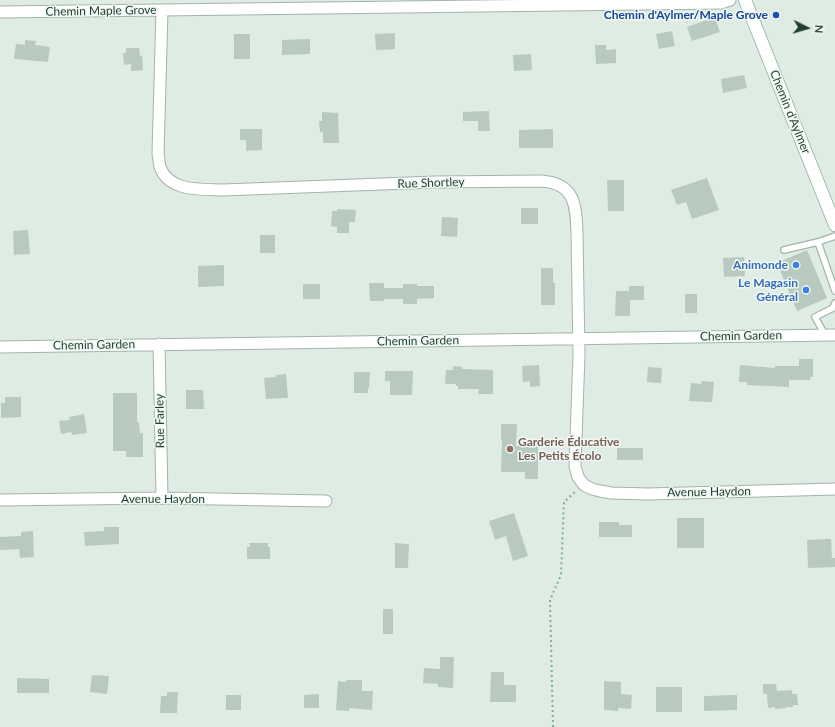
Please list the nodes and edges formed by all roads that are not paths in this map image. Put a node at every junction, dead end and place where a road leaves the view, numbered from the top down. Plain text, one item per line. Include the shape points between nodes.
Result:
1 (730, 0) edge
2 (745, 0) edge
3 (162, 10) junction
4 (0, 12) edge
5 (835, 225) edge
6 (835, 236) edge
7 (818, 242) junction
8 (784, 250) dead end
9 (835, 292) edge
10 (835, 303) edge
11 (830, 335) edge
12 (578, 339) junction
13 (160, 344) junction
14 (0, 347) edge
15 (584, 485) joint
16 (835, 489) edge
17 (162, 498) junction
18 (0, 500) edge
19 (326, 501) dead end

1 - 3 street, Chemin Maple Grove via 721,3
2 - 5 main road, Chemin d'Aylmer
3 - 4 street, Chemin Maple Grove
3 - 12 street, Rue Shortley via 158,154 160,166 171,182 192,189 223,190 435,182 541,181 558,184 570,194 576,216
6 - 7 lane
7 - 8 lane
7 - 9 lane
10 - 11 lane via 833,308 815,317
11 - 12 street, Chemin Garden
12 - 13 street, Chemin Garden
12 - 15 street, Rue Shortley via 575,466
13 - 14 street, Chemin Garden
13 - 17 street, Rue Farley
15 - 16 street, Avenue Haydon via 600,492 648,494
17 - 18 street, Avenue Haydon
17 - 19 street, Avenue Haydon

